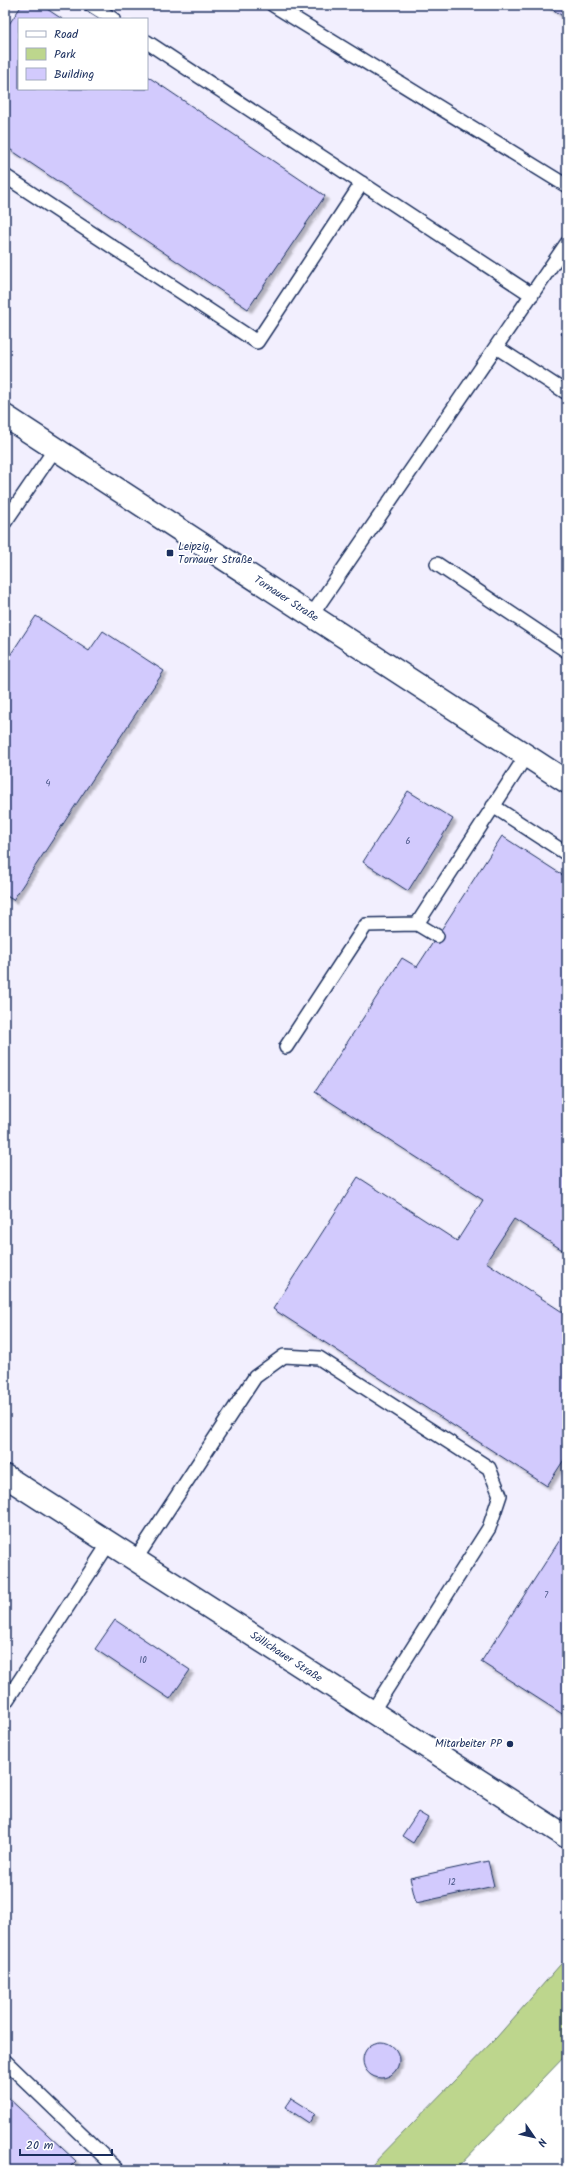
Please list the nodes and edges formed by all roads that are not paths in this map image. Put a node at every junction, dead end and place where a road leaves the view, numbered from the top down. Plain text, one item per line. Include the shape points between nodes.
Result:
1 (92, 5) edge
2 (273, 5) edge
3 (112, 18) edge
4 (148, 43) edge
5 (5, 176) edge
6 (362, 183) junction
7 (567, 186) edge
8 (567, 243) edge
9 (532, 295) junction
10 (496, 347) junction
11 (567, 393) edge
12 (5, 416) edge
13 (55, 448) junction
14 (5, 522) edge
15 (437, 564) dead end
16 (311, 616) junction
17 (567, 650) edge
18 (526, 756) junction
19 (567, 782) edge
20 (493, 806) junction
21 (567, 854) edge
22 (417, 924) junction
23 (437, 936) dead end
24 (286, 1047) dead end
25 (5, 1476) edge
26 (109, 1543) junction
27 (135, 1560) junction
28 (5, 1703) edge
29 (372, 1712) junction
30 (567, 1838) edge
31 (5, 2061) edge
32 (118, 2170) edge

1 - 3 lane
2 - 7 lane
4 - 6 lane
5 - 6 lane via 257,342
6 - 9 lane
8 - 9 lane
9 - 10 lane
10 - 11 lane
10 - 16 lane
12 - 13 street, Tornauer Straße
13 - 14 lane
13 - 16 street, Tornauer Straße
15 - 17 lane
16 - 18 street, Tornauer Straße
18 - 19 street, Tornauer Straße
18 - 20 lane
20 - 21 lane
20 - 22 lane
22 - 23 lane
22 - 24 lane via 366,925
25 - 26 street, Söllichauer Straße
26 - 27 street, Söllichauer Straße
26 - 28 lane
27 - 29 street, Söllichauer Straße
27 - 29 lane via 255,1377 284,1356 319,1358 489,1468 500,1496 490,1528
29 - 30 street, Söllichauer Straße
31 - 32 lane

